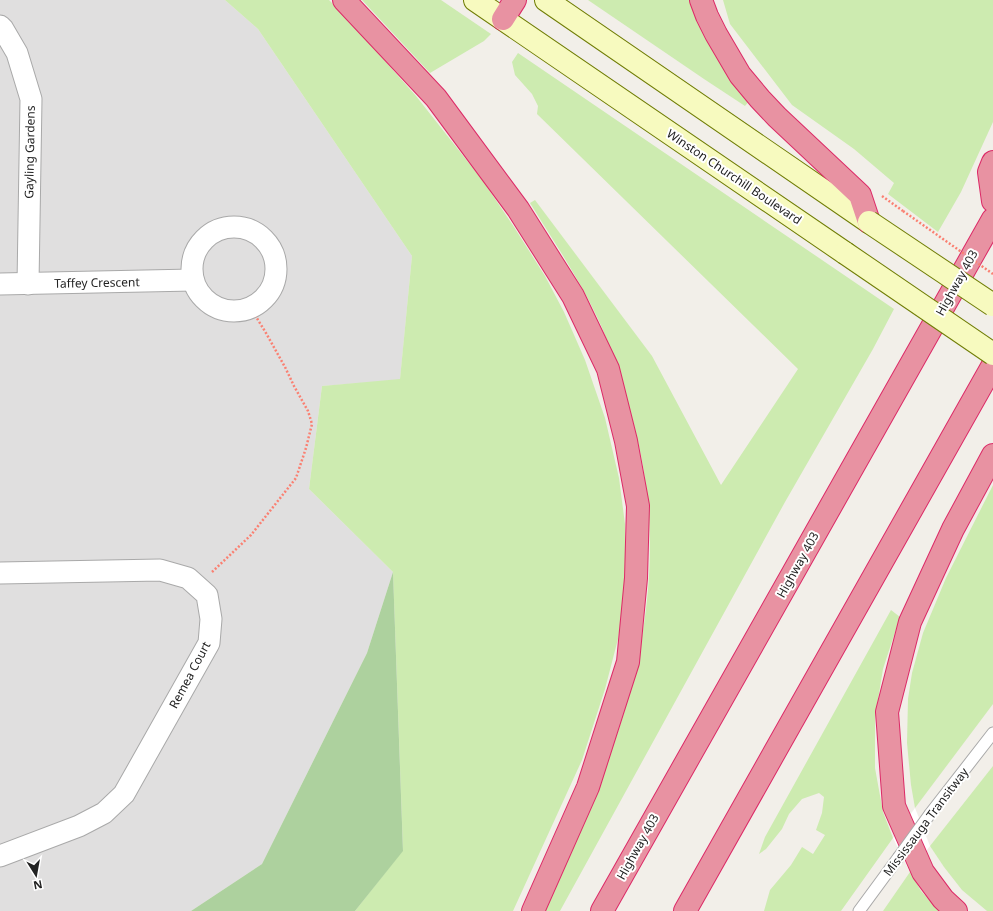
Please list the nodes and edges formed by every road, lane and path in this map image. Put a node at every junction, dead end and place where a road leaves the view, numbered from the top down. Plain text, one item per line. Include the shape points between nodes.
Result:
1 (344, 0) edge
2 (475, 0) edge
3 (515, 0) edge
4 (546, 0) edge
5 (701, 0) edge
6 (503, 19) junction
7 (0, 26) edge
8 (993, 162) edge
9 (993, 202) edge
10 (903, 211) dead end
11 (993, 219) edge
12 (869, 222) junction
13 (993, 274) edge
14 (193, 280) junction
15 (0, 284) edge
16 (28, 284) junction
17 (993, 305) edge
18 (250, 307) junction
19 (993, 354) edge
20 (993, 365) edge
21 (993, 455) edge
22 (0, 573) edge
23 (196, 585) junction
24 (993, 733) edge
25 (0, 856) edge
26 (533, 911) edge
27 (602, 911) edge
28 (685, 911) edge
29 (859, 911) edge
30 (956, 911) edge

1 - 26 highway via 436,98 518,209 573,296 586,322 608,370 626,441 638,506 636,578 628,662 588,787
2 - 6 main road, Winston Churchill Boulevard
3 - 6 highway
4 - 12 main road
5 - 12 highway via 716,34 740,75 777,117 860,195
6 - 19 main road, Winston Churchill Boulevard, bridge
7 - 16 street, Gayling Gardens via 17,53 31,99
8 - 9 highway via 989,172
10 - 13 path, bridge
11 - 27 highway, Highway 403
12 - 17 main road, bridge
14 - 16 street, Taffey Crescent
14 - 18 street via 199,293 209,303 222,309
14 - 18 street via 194,253 212,233 238,227 252,231 263,239 271,250 275,263 275,277 261,300
15 - 16 street, Taffey Crescent
18 - 23 path via 308,410 312,424 296,478 251,534
20 - 28 highway
21 - 30 highway via 953,529 910,622 887,712 894,806 923,872 943,899
22 - 23 street, Remea Court via 160,570 188,578
23 - 25 street, Remea Court via 207,595 211,619 209,643 124,794 104,813 79,826
24 - 29 lane, Mississauga Transitway, bridge

